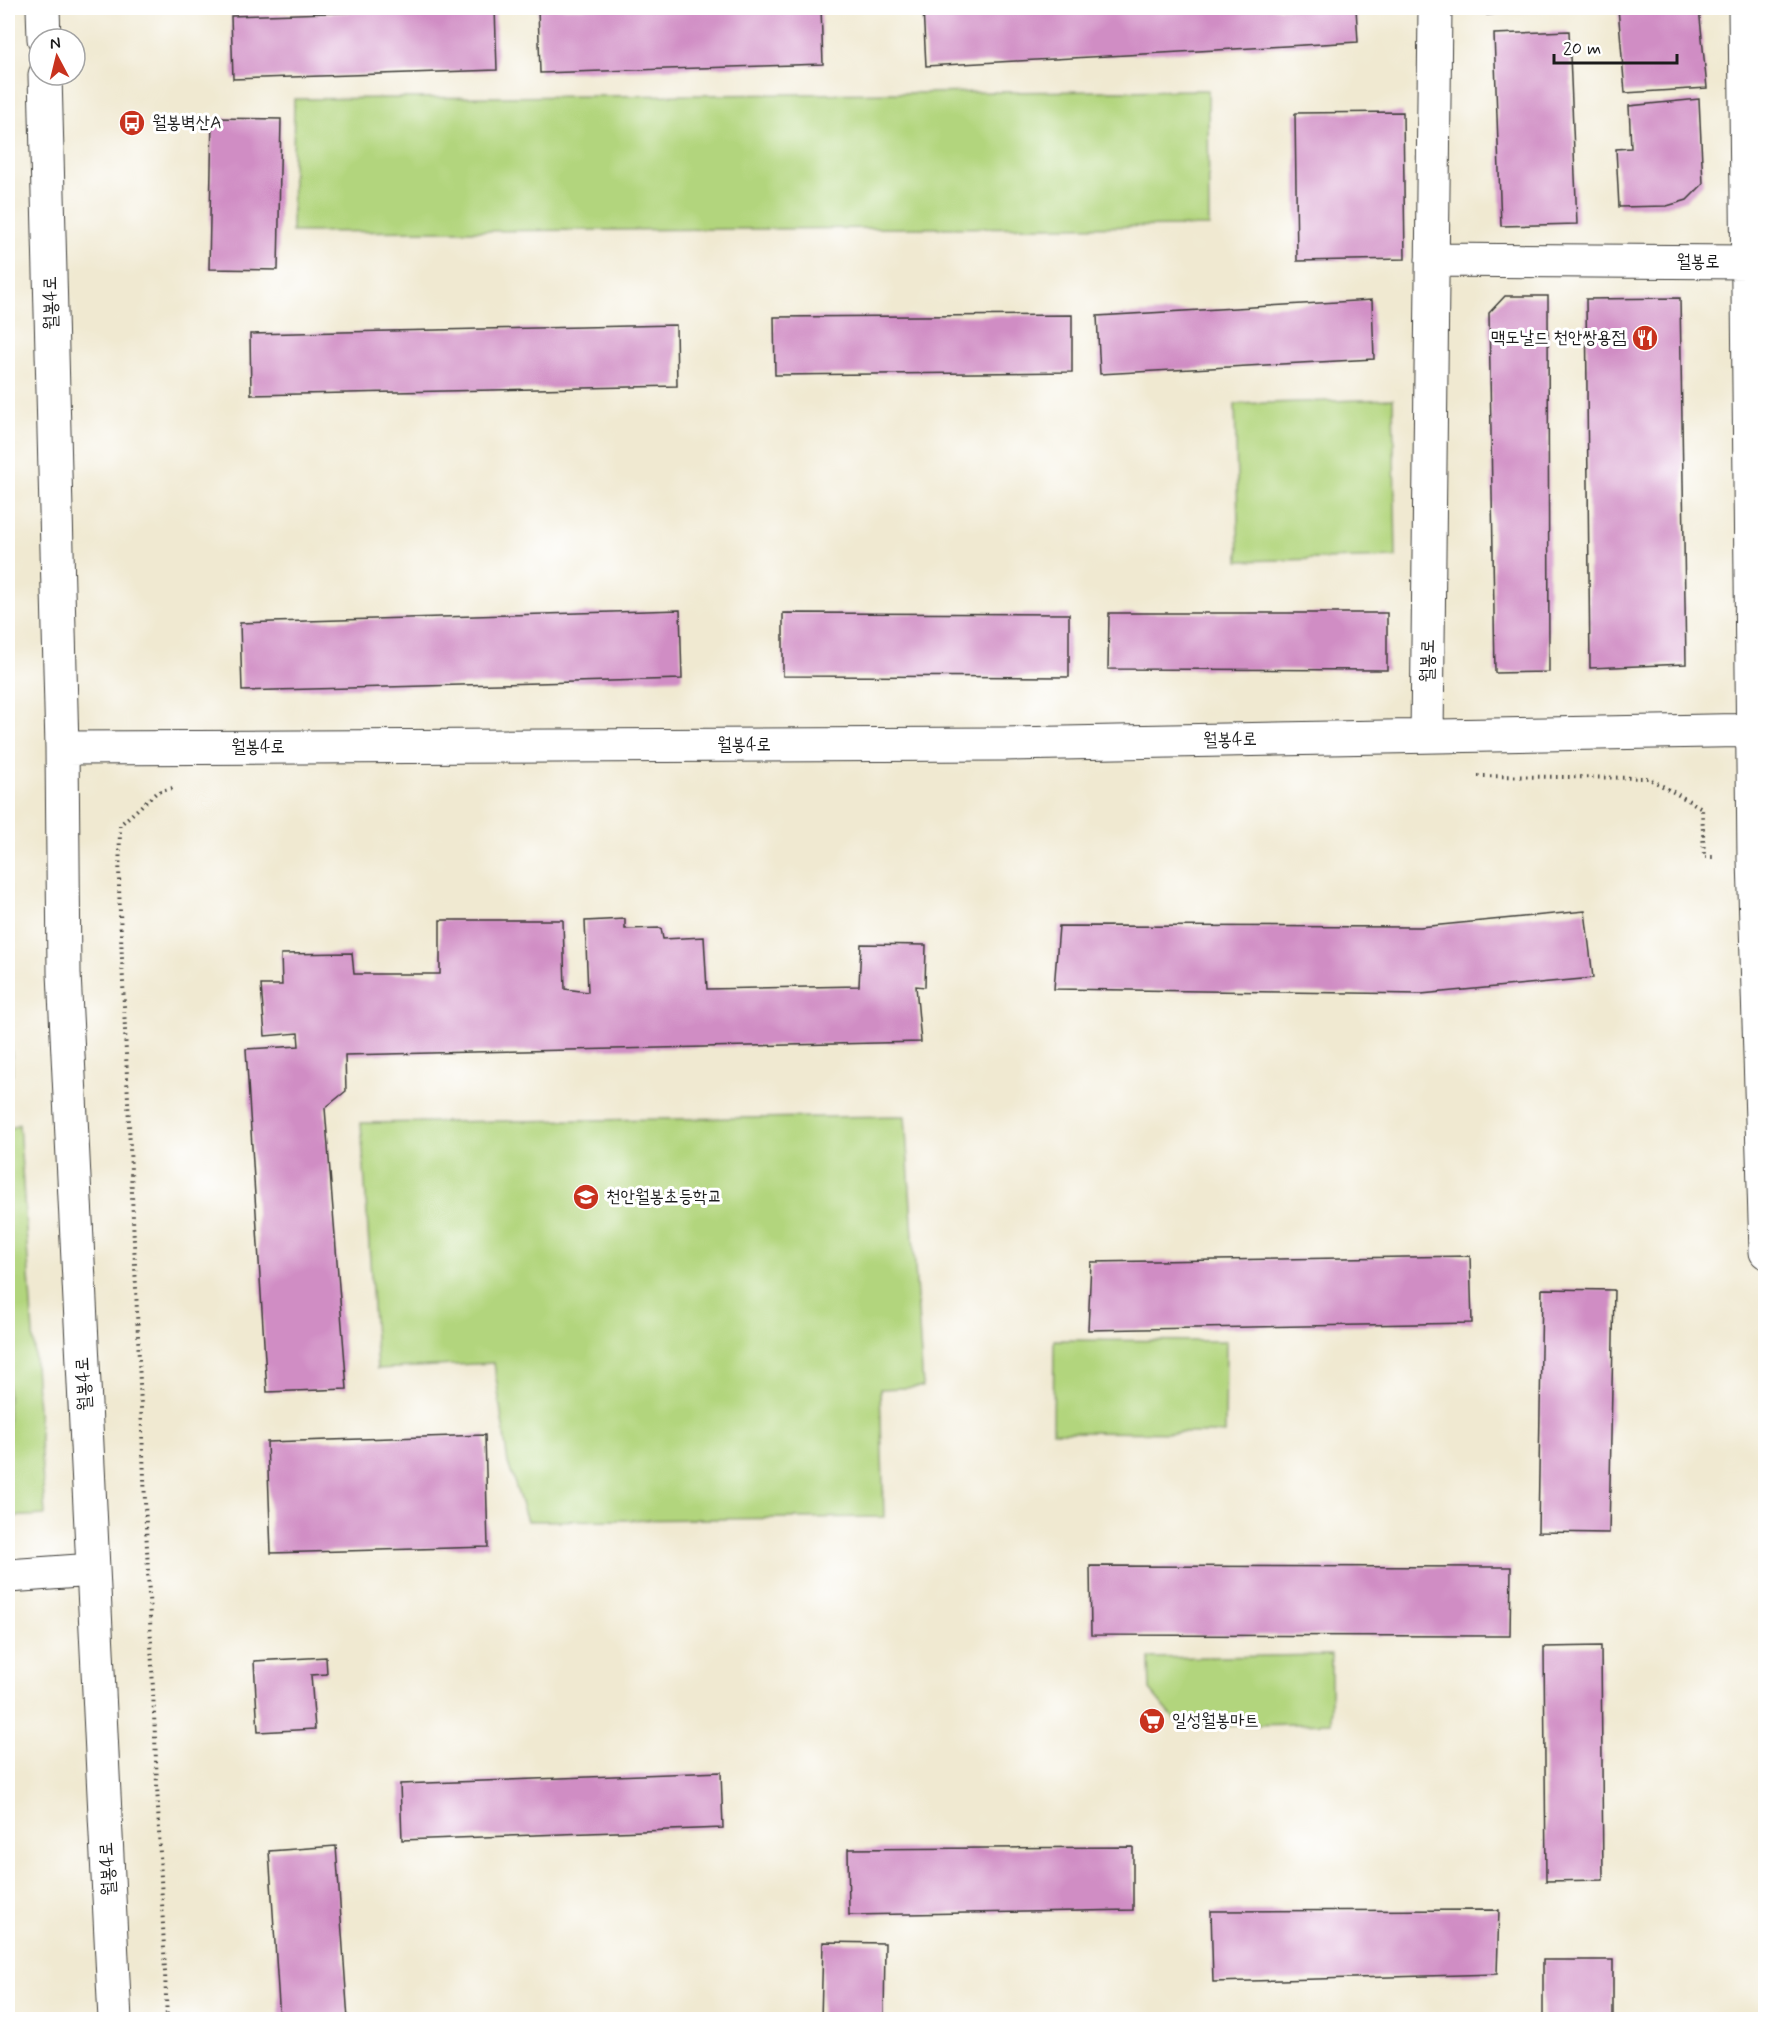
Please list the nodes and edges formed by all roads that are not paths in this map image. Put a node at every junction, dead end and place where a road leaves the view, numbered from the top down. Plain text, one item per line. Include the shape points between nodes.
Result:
1 (43, 8) edge
2 (1435, 8) edge
3 (1744, 8) edge
4 (44, 27) edge
5 (45, 87) edge
6 (1432, 260) junction
7 (1748, 262) junction
8 (1760, 730) edge
9 (1427, 736) junction
10 (62, 748) junction
11 (1766, 1252) edge
12 (93, 1570) junction
13 (8, 1576) edge
14 (115, 2019) edge

1 - 4 street
2 - 6 street, 월봉로
3 - 7 street
5 - 10 street, 월봉4로
6 - 7 street, 월봉로
6 - 9 street, 월봉로
7 - 8 street
8 - 9 street
8 - 11 street via 1754,859
9 - 10 street, 월봉4로 via 1003,744
10 - 12 street, 월봉4로 via 64,973
12 - 13 street
12 - 14 street, 월봉4로

